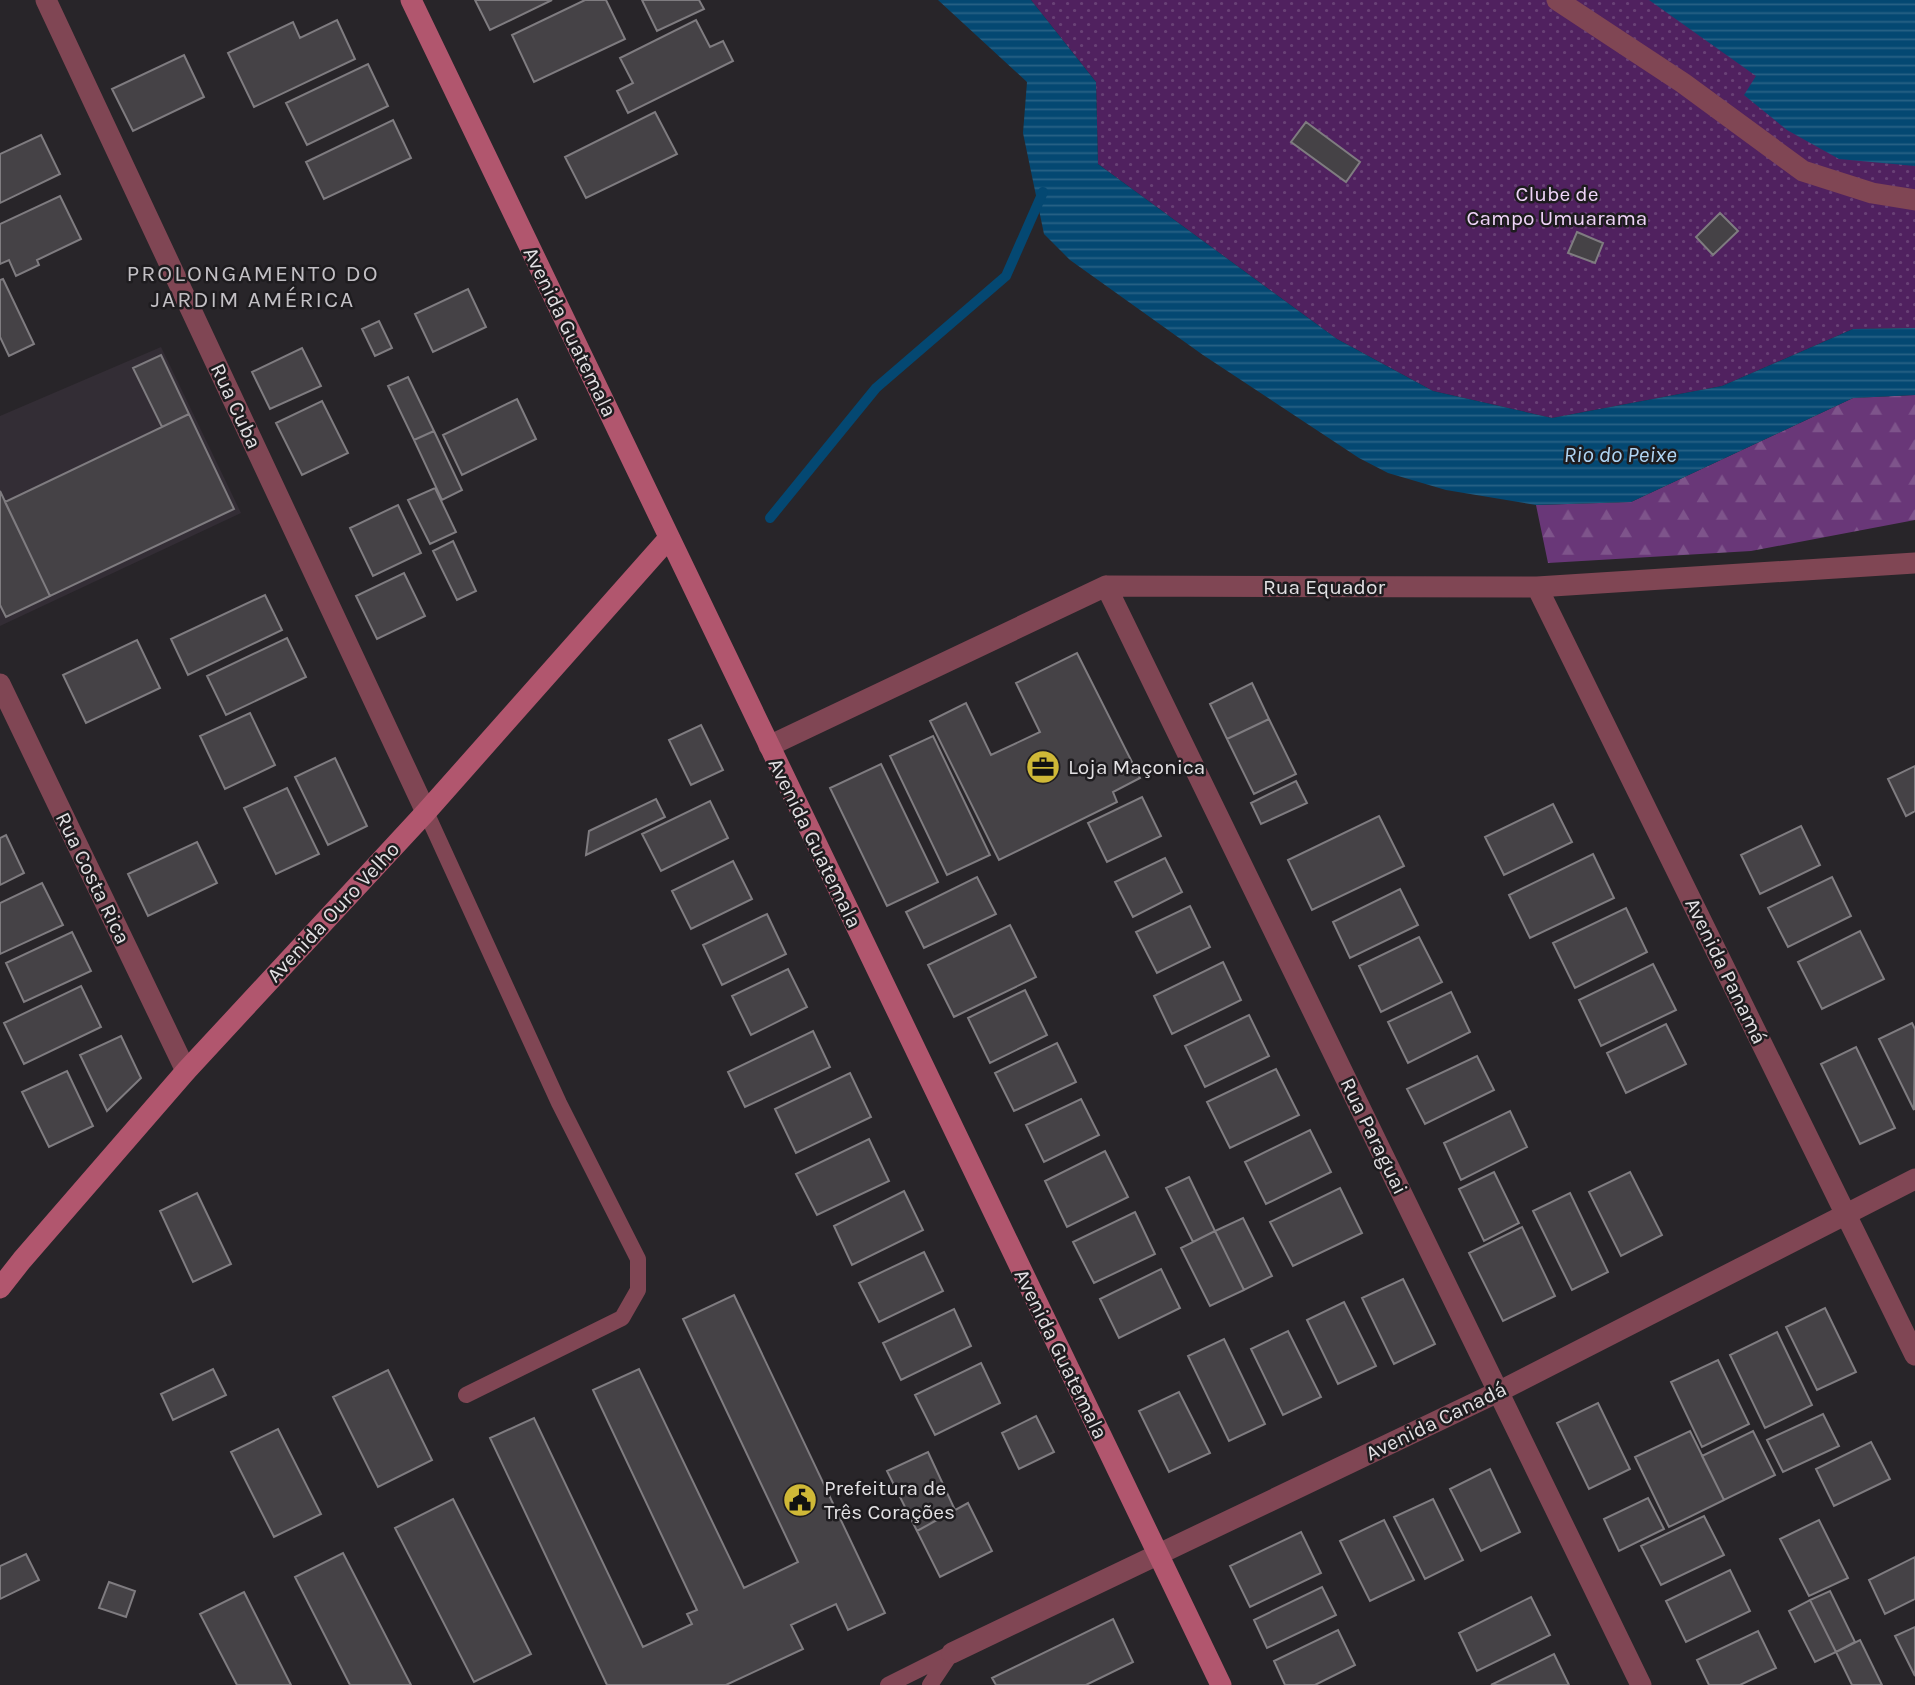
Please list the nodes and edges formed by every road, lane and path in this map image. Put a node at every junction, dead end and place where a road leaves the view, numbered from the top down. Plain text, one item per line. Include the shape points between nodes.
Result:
1 (46, 0) edge
2 (411, 0) edge
3 (1557, 0) edge
4 (1915, 200) edge
5 (669, 538) junction
6 (1914, 563) edge
7 (1106, 586) junction
8 (1537, 587) junction
9 (0, 684) edge
10 (769, 746) junction
11 (426, 812) junction
12 (186, 1071) junction
13 (1915, 1179) edge
14 (1846, 1213) junction
15 (0, 1288) edge
16 (1915, 1354) edge
17 (1498, 1392) junction
18 (466, 1395) dead end
19 (1158, 1554) junction
20 (951, 1653) junction
21 (888, 1685) edge
22 (930, 1685) edge
23 (1221, 1685) edge
24 (1641, 1685) edge

1 - 11 street, Rua Cuba
2 - 5 street, Avenida Guatemala
3 - 4 street via 1683,83 1803,171 1872,193
5 - 10 street, Avenida Guatemala
5 - 11 street, Avenida Ouro Velho
6 - 8 street, Rua Equador
7 - 8 street, Rua Equador
7 - 10 street, Rua Equador
7 - 17 street, Rua Paraguai
8 - 14 street, Avenida Panamá
9 - 12 street, Rua Costa Rica
10 - 19 street, Avenida Guatemala
11 - 12 street, Avenida Ouro Velho
11 - 18 lane via 559,1103 638,1259 638,1290 622,1318
12 - 15 street, Avenida Ouro Velho
13 - 14 street, Avenida Canadá
14 - 16 street, Avenida Panamá
14 - 17 street, Avenida Canadá
17 - 19 street, Avenida Canadá
17 - 24 street, Rua Paraguai
19 - 20 street, Avenida Canadá
19 - 23 street, Avenida Guatemala
20 - 21 lane
20 - 22 lane

